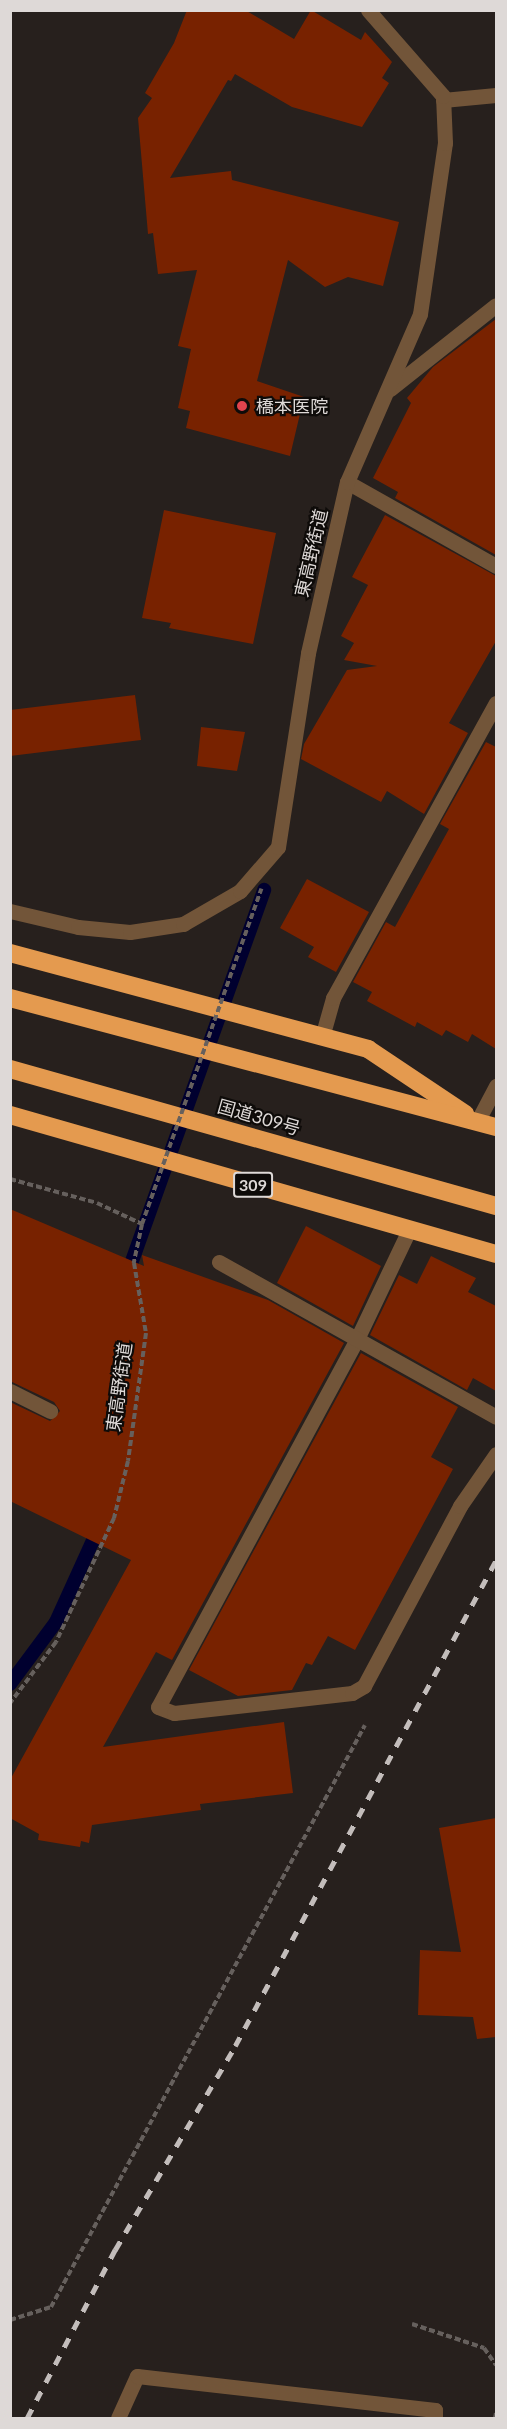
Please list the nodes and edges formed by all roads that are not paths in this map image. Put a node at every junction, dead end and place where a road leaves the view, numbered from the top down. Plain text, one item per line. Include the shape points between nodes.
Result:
1 (368, 10) edge
2 (496, 95) edge
3 (443, 100) junction
4 (496, 305) edge
5 (388, 391) junction
6 (347, 482) junction
7 (496, 566) edge
8 (496, 703) edge
9 (10, 911) edge
10 (10, 953) edge
11 (10, 998) edge
12 (322, 1037) junction
13 (10, 1069) edge
14 (496, 1086) edge
15 (10, 1115) edge
16 (477, 1122) junction
17 (496, 1127) edge
18 (496, 1206) edge
19 (409, 1230) junction
20 (496, 1254) edge
21 (219, 1262) dead end
22 (357, 1339) junction
23 (10, 1391) edge
24 (50, 1411) dead end
25 (496, 1417) edge
26 (496, 1454) edge
27 (117, 2418) edge
28 (435, 2418) edge

1 - 3 street
2 - 3 street
3 - 5 street via 445,144 420,314
4 - 5 street, 東高野街道
5 - 6 street, 東高野街道
6 - 7 street
6 - 9 street, 東高野街道 via 308,653 278,847 240,891 183,924 130,932 78,927
8 - 12 street via 333,998
10 - 12 highway
11 - 16 highway
12 - 16 highway via 368,1049
13 - 18 highway, 国道309号
14 - 16 street
15 - 19 highway, 309
16 - 17 highway
19 - 20 highway, 309
19 - 22 street
21 - 22 street
22 - 25 street
22 - 26 street via 158,1707 174,1713 352,1693 364,1686 460,1506
23 - 24 street
27 - 28 street via 138,2376 435,2410

